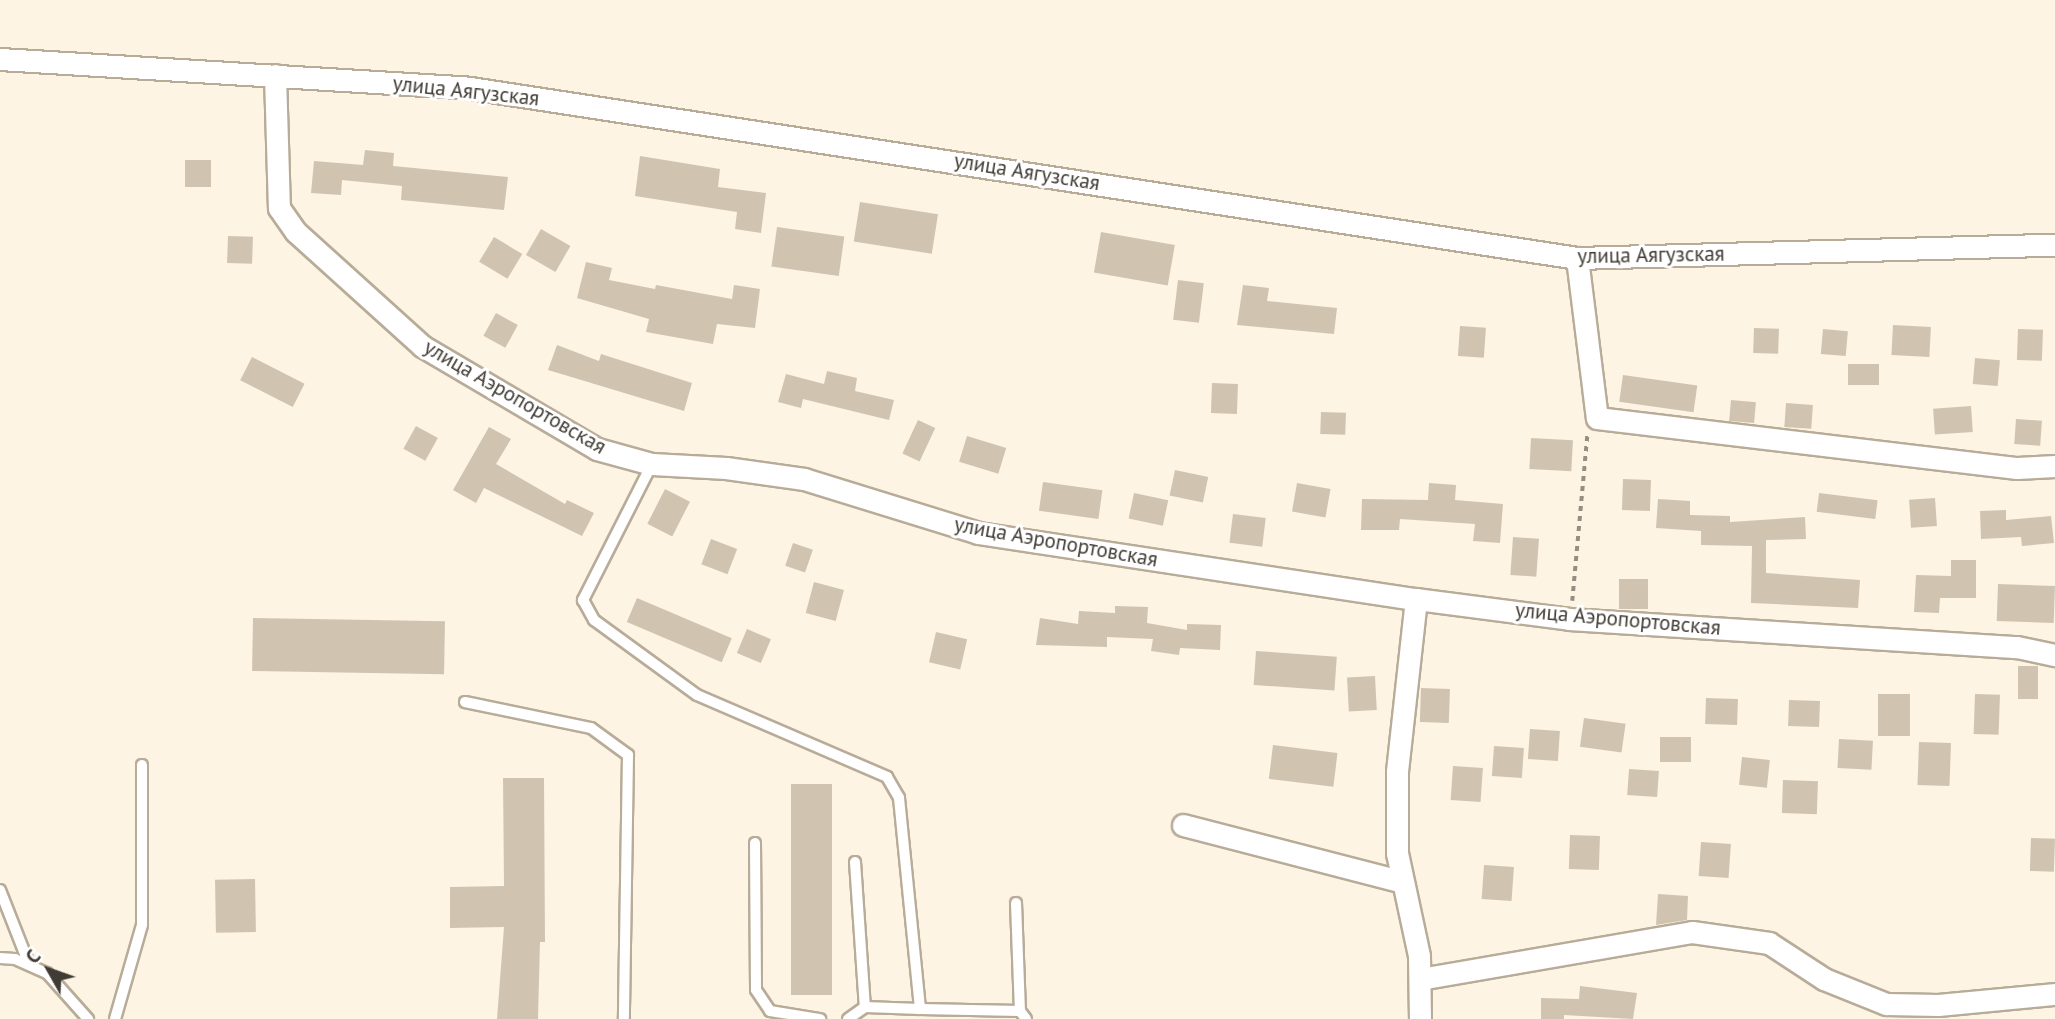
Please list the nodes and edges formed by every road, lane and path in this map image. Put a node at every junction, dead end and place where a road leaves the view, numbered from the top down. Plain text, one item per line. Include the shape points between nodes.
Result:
1 (0, 59) edge
2 (275, 75) junction
3 (2055, 245) edge
4 (1577, 258) junction
5 (1597, 418) junction
6 (652, 464) junction
7 (2055, 466) edge
8 (1416, 599) junction
9 (1569, 619) junction
10 (2055, 655) edge
11 (466, 702) dead end
12 (142, 765) dead end
13 (1183, 825) dead end
14 (755, 843) dead end
15 (855, 862) dead end
16 (1400, 881) junction
17 (0, 890) edge
18 (1016, 903) dead end
19 (0, 958) edge
20 (29, 964) junction
21 (1420, 979) junction
22 (2055, 994) edge
23 (865, 1007) junction
24 (920, 1009) junction
25 (1938, 1012) edge
26 (1023, 1015) edge
27 (88, 1019) edge
28 (115, 1019) edge
29 (624, 1019) edge
30 (820, 1019) edge
31 (848, 1019) edge
32 (1420, 1019) edge

1 - 2 street, улица Аягузская
2 - 4 street, улица Аягузская via 470,88
2 - 6 street, улица Аэропортовская via 279,208 296,232 422,346 597,449
3 - 4 street, улица Аягузская
4 - 5 street
5 - 7 street via 2017,468
5 - 9 path via 1583,442
6 - 8 street, улица Аэропортовская via 804,479 978,533
6 - 24 lane via 583,600 594,621 697,695 887,776 899,798
8 - 9 street, улица Аэропортовская
8 - 16 street via 1397,772
9 - 10 street, улица Аэропортовская via 2017,647
11 - 29 lane via 591,728 628,755
12 - 28 lane via 142,925
13 - 16 street
14 - 30 lane via 756,990 769,1011
15 - 23 lane
16 - 21 street
17 - 20 lane
18 - 26 lane
19 - 20 lane
20 - 27 lane via 47,973
21 - 25 street via 1692,932 1769,943 1824,979 1886,1003
21 - 32 street
22 - 25 street
23 - 24 lane
23 - 31 lane
24 - 26 lane

